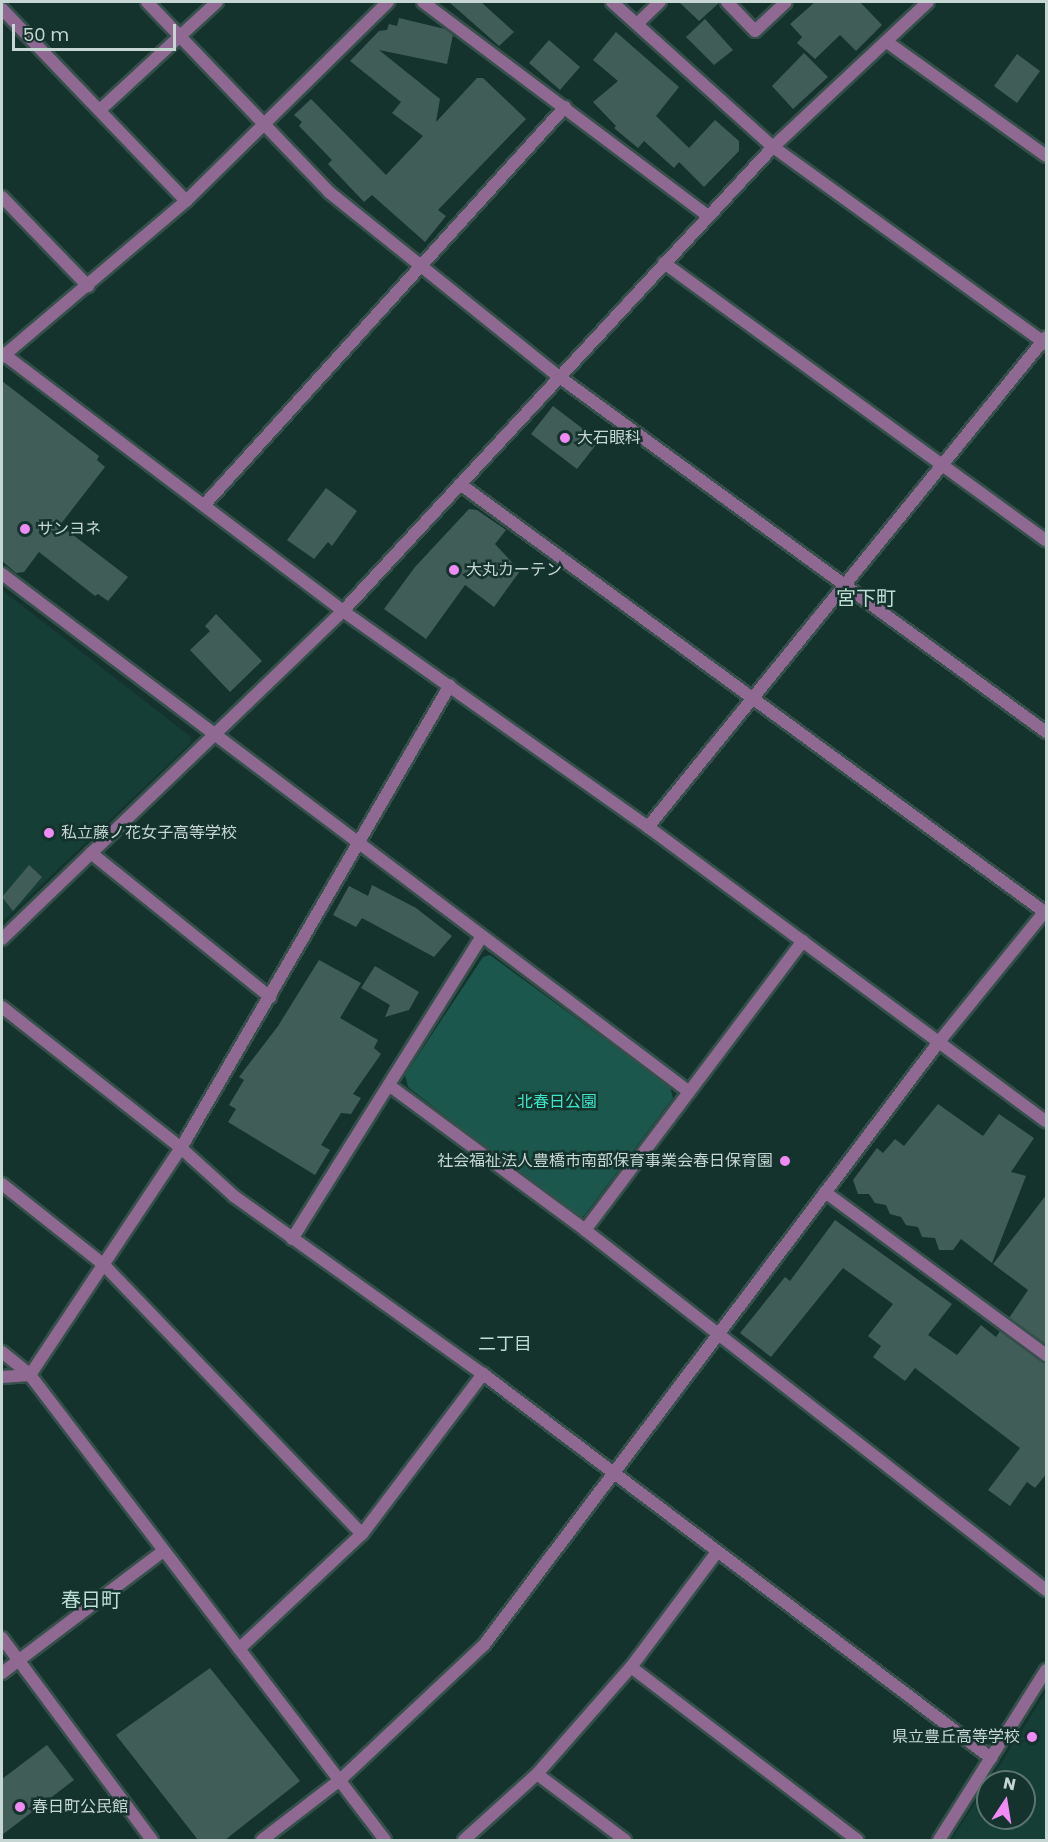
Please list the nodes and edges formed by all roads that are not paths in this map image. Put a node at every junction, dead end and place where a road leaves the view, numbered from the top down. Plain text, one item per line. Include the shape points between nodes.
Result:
1 (147, 2) edge
2 (217, 2) edge
3 (388, 2) edge
4 (423, 2) edge
5 (612, 2) edge
6 (660, 2) edge
7 (727, 2) edge
8 (786, 2) edge
9 (928, 2) edge
10 (2, 9) edge
11 (637, 24) junction
12 (180, 35) junction
13 (887, 42) junction
14 (565, 106) junction
15 (101, 110) junction
16 (264, 125) junction
17 (773, 147) junction
18 (1047, 156) edge
19 (2, 197) edge
20 (186, 201) junction
21 (708, 216) junction
22 (664, 263) junction
23 (420, 268) junction
24 (88, 286) junction
25 (1045, 341) edge
26 (2, 355) edge
27 (558, 376) junction
28 (944, 464) junction
29 (460, 484) junction
30 (205, 504) junction
31 (1047, 541) edge
32 (2, 574) edge
33 (845, 585) junction
34 (343, 611) junction
35 (450, 685) junction
36 (753, 698) junction
37 (1047, 732) edge
38 (212, 735) junction
39 (648, 827) junction
40 (358, 845) junction
41 (91, 853) junction
42 (1046, 912) edge
43 (481, 938) junction
44 (2, 939) edge
45 (803, 941) junction
46 (270, 997) junction
47 (2, 1007) edge
48 (938, 1043) junction
49 (390, 1086) junction
50 (688, 1091) junction
51 (1047, 1121) edge
52 (181, 1148) junction
53 (2, 1184) edge
54 (825, 1192) junction
55 (585, 1230) junction
56 (292, 1239) junction
57 (103, 1264) junction
58 (717, 1334) junction
59 (2, 1352) edge
60 (1047, 1355) edge
61 (483, 1374) junction
62 (30, 1375) junction
63 (2, 1377) edge
64 (613, 1474) junction
65 (362, 1534) junction
66 (162, 1552) junction
67 (717, 1552) junction
68 (1047, 1590) edge
69 (2, 1638) edge
70 (239, 1649) junction
71 (19, 1660) junction
72 (631, 1667) junction
73 (1047, 1670) edge
74 (2, 1673) edge
75 (991, 1758) junction
76 (537, 1774) junction
77 (340, 1780) junction
78 (152, 1840) edge
79 (262, 1840) edge
80 (385, 1840) edge
81 (464, 1840) edge
82 (625, 1840) edge
83 (857, 1840) edge
84 (939, 1840) edge

1 - 12 street
2 - 12 street
3 - 16 street
4 - 14 street
5 - 11 street
6 - 11 street
7 - 8 street via 755,31
9 - 13 street
10 - 15 street
11 - 17 street
12 - 15 street
12 - 16 street
13 - 17 street
13 - 18 street
14 - 21 street
14 - 23 street
15 - 20 street
16 - 20 street
16 - 23 street via 329,192
17 - 21 street
17 - 25 street
19 - 24 street
20 - 24 street
21 - 22 street
22 - 27 street
22 - 28 street
23 - 27 street
23 - 30 street
24 - 26 street
25 - 28 street
26 - 30 street
27 - 29 street
27 - 33 street
28 - 31 street
28 - 33 street
29 - 34 street
29 - 36 street
30 - 34 street
32 - 38 street
33 - 36 street
33 - 37 street
34 - 35 street
34 - 38 street
35 - 39 street
35 - 40 street
36 - 39 street
36 - 42 street
38 - 40 street
38 - 41 street
39 - 45 street
40 - 43 street
40 - 46 street
41 - 44 street
41 - 46 street
42 - 48 street
43 - 49 street
43 - 50 street
45 - 48 street
45 - 50 street
46 - 52 street
47 - 52 street
48 - 51 street
48 - 54 street
49 - 55 street
49 - 56 street
50 - 55 street
52 - 56 street via 234,1196
52 - 57 street
53 - 57 street
54 - 58 street
54 - 60 street
55 - 58 street
56 - 61 street
57 - 62 street
57 - 65 street
58 - 64 street
58 - 68 street
59 - 62 street
61 - 64 street
61 - 65 street
62 - 63 street
62 - 66 street
64 - 67 street
64 - 77 street via 484,1645
65 - 70 street
66 - 70 street
66 - 71 street
67 - 72 street
67 - 75 street
69 - 71 street
70 - 77 street
71 - 74 street
71 - 78 street
72 - 76 street
72 - 83 street
73 - 75 street
75 - 84 street
76 - 81 street
76 - 82 street
77 - 79 street
77 - 80 street

